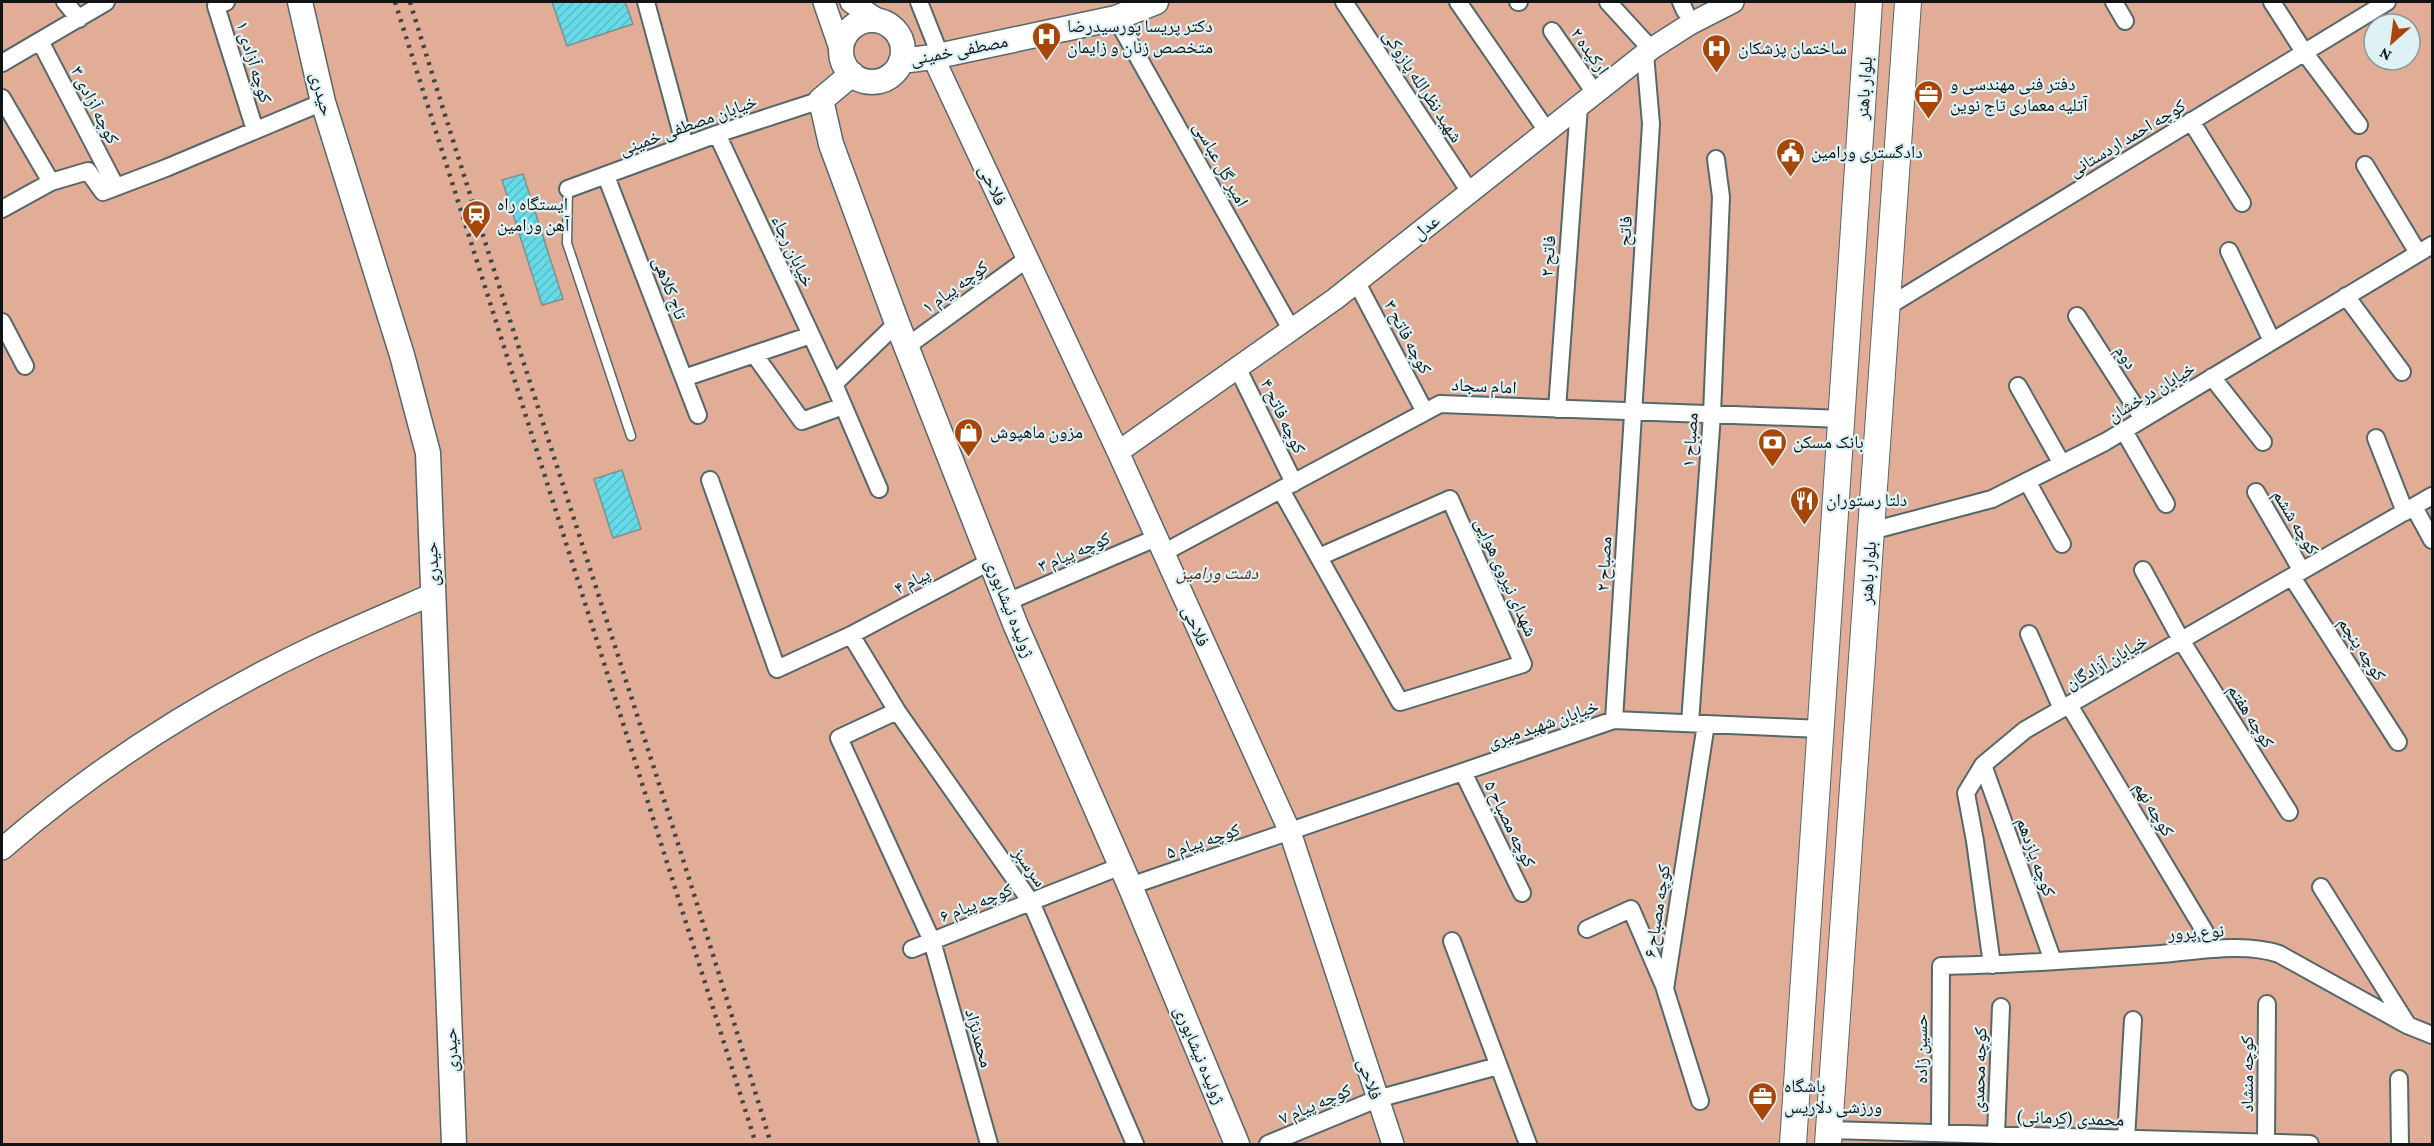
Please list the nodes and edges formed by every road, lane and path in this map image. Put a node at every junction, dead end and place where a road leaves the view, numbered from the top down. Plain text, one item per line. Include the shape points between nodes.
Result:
1 (65, 2) edge
2 (106, 2) edge
3 (300, 2) edge
4 (646, 2) edge
5 (824, 2) edge
6 (851, 2) edge
7 (919, 2) edge
8 (1156, 2) edge
9 (1344, 2) edge
10 (1458, 2) edge
11 (1608, 2) edge
12 (1733, 2) edge
13 (1869, 2) edge
14 (1908, 2) edge
15 (2114, 2) edge
16 (2272, 2) edge
17 (2386, 2) edge
18 (221, 4) edge
19 (1116, 18) junction
20 (79, 19) junction
21 (878, 20) junction
22 (2125, 21) dead end
23 (1552, 31) dead end
24 (40, 41) junction
25 (1648, 52) junction
26 (2304, 52) junction
27 (937, 56) junction
28 (902, 62) junction
29 (2, 63) edge
30 (847, 64) junction
31 (1595, 93) junction
32 (2, 98) edge
33 (821, 100) junction
34 (323, 102) junction
35 (1579, 106) junction
36 (2192, 121) junction
37 (2360, 124) dead end
38 (255, 130) junction
39 (1547, 131) junction
40 (717, 134) junction
41 (685, 146) junction
42 (1716, 159) dead end
43 (2365, 165) dead end
44 (606, 176) junction
45 (51, 182) junction
46 (116, 187) junction
47 (568, 189) joint
48 (1470, 192) junction
49 (2242, 203) dead end
50 (2, 209) edge
51 (2425, 249) edge
52 (2229, 251) dead end
53 (1027, 259) junction
54 (1356, 282) junction
55 (2346, 296) junction
56 (1887, 308) junction
57 (2077, 316) dead end
58 (2, 322) edge
59 (897, 323) junction
60 (1291, 329) junction
61 (811, 335) junction
62 (2272, 341) junction
63 (906, 347) junction
64 (754, 354) junction
65 (25, 366) dead end
66 (1237, 367) junction
67 (2402, 372) dead end
68 (2212, 377) junction
69 (684, 378) junction
70 (834, 384) junction
71 (2018, 386) dead end
72 (843, 406) junction
73 (1557, 409) junction
74 (1632, 411) junction
75 (1425, 412) junction
76 (1712, 414) junction
77 (698, 415) dead end
78 (1842, 419) junction
79 (2143, 419) junction
80 (2124, 430) junction
81 (631, 436) dead end
82 (2376, 438) dead end
83 (2263, 442) dead end
84 (1118, 452) junction
85 (2062, 464) junction
86 (710, 480) dead end
87 (2027, 481) junction
88 (1288, 486) junction
89 (879, 489) dead end
90 (2256, 492) dead end
91 (2433, 496) edge
92 (2166, 504) dead end
93 (2409, 510) junction
94 (1871, 531) junction
95 (2433, 540) edge
96 (2062, 544) dead end
97 (1160, 545) junction
98 (1319, 557) junction
99 (991, 561) junction
100 (2143, 570) dead end
101 (2297, 574) junction
102 (433, 594) junction
103 (1007, 602) junction
104 (2029, 634) dead end
105 (851, 635) junction
106 (2181, 640) junction
107 (2066, 707) junction
108 (897, 711) junction
109 (1614, 720) junction
110 (1698, 723) junction
111 (1821, 729) junction
112 (2398, 742) dead end
113 (1983, 765) junction
114 (1463, 772) junction
115 (2289, 812) dead end
116 (1290, 832) junction
117 (2, 849) edge
118 (1125, 876) junction
119 (2321, 888) dead end
120 (1522, 893) dead end
121 (1030, 902) junction
122 (1587, 929) dead end
123 (2205, 932) dead end
124 (1452, 941) dead end
125 (932, 942) junction
126 (912, 949) dead end
127 (2053, 961) junction
128 (1992, 965) junction
129 (1941, 966) joint
130 (1665, 989) junction
131 (2267, 1004) dead end
132 (2001, 1007) dead end
133 (2133, 1020) dead end
134 (2407, 1025) junction
135 (2433, 1035) edge
136 (1498, 1066) junction
137 (2399, 1079) dead end
138 (1377, 1100) junction
139 (1700, 1101) dead end
140 (1941, 1133) junction
141 (1996, 1135) junction
142 (1829, 1137) edge
143 (2126, 1139) junction
144 (1233, 1143) edge
145 (2266, 1143) edge
146 (454, 1144) edge
147 (989, 1144) edge
148 (1135, 1144) edge
149 (1268, 1144) edge
150 (1393, 1144) edge
151 (1528, 1144) edge
152 (1793, 1144) edge
153 (2310, 1144) edge
154 (2400, 1144) edge

1 - 20 street
2 - 20 street
3 - 34 main road, حیدری
4 - 41 street
5 - 30 street
6 - 21 street
7 - 27 street
8 - 19 main road, مصطفی خمینی
9 - 48 street, شهید نظرالله پازوکی
10 - 39 street
11 - 25 street
12 - 25 street, عدل
13 - 78 main road, بلوار باهنر
14 - 56 main road, بلوار باهنر
15 - 22 street
16 - 26 street
17 - 26 street, کوچه احمد اردستانی
18 - 38 street, کوچه آزادی ۱
19 - 27 main road, مصطفی خمینی
19 - 60 street, امیر گل عباسی
20 - 24 street
21 - 28 main road via 888,24 902,40
21 - 30 main road via 851,28 842,45
23 - 31 street, ارکیده ۲
24 - 29 street
24 - 46 street, کوچه آزادی ۳
25 - 31 street, عدل
25 - 74 street, فاتح via 1651,124
26 - 36 street, کوچه احمد اردستانی
26 - 37 street
27 - 28 main road, مصطفی خمینی
27 - 53 street, فلاحی
28 - 30 main road via 880,81 860,79
30 - 33 main road
31 - 35 street, عدل
32 - 45 street
33 - 40 street, خیابان مصطفی خمینی
33 - 59 main road, ژولیده نیشابوری via 831,144
34 - 38 street
34 - 102 main road, حیدری via 428,453
35 - 39 street, عدل
35 - 73 street, فاتح ۲
36 - 49 street
36 - 56 street, کوچه احمد اردستانی
38 - 46 street
39 - 48 street, عدل
40 - 41 street, خیابان مصطفی خمینی
40 - 61 street, خیابان رجاء
41 - 44 street, خیابان مصطفی خمینی
42 - 76 street, مصباح ۱ via 1721,197
43 - 51 street
44 - 47 street, خیابان مصطفی خمینی
44 - 69 street, تاج کلاهی
45 - 46 street via 88,171 103,192
45 - 50 street
47 - 81 lane via 567,243
48 - 54 street, عدل
51 - 55 street, خیابان درخشان
52 - 62 street
53 - 63 street, کوچه پیام ۱
53 - 84 street, فلاحی
54 - 60 street, عدل
54 - 75 street, کوچه فاتح ۳
55 - 62 street, خیابان درخشان
55 - 67 street
56 - 94 main road, بلوار باهنر
57 - 79 street, دوم
58 - 65 street
59 - 63 main road, ژولیده نیشابوری
59 - 70 street
60 - 66 street, عدل
61 - 64 street
61 - 70 street, خیابان رجاء
62 - 68 street, خیابان درخشان
63 - 99 main road, ژولیده نیشابوری
64 - 69 street
64 - 72 street via 802,421
66 - 84 street, عدل
66 - 88 street, کوچه فاتح ۴
68 - 79 street, خیابان درخشان
68 - 83 street
69 - 77 street, تاج کلاهی
70 - 72 street, خیابان رجاء
71 - 85 street
72 - 89 street, خیابان رجاء
73 - 74 street, امام سجاد
73 - 75 street, امام سجاد via 1440,404
74 - 76 street, امام سجاد
74 - 109 street, مصباح ۲
75 - 88 street, امام سجاد
76 - 78 street, امام سجاد
76 - 110 street, مصباح ۱
78 - 111 main road, بلوار باهنر
79 - 80 street, خیابان درخشان
80 - 85 street, خیابان درخشان
80 - 92 street
82 - 93 street
84 - 97 street, فلاحی
85 - 87 street, خیابان درخشان
86 - 105 street, پیام ۴ via 777,669
87 - 94 street, خیابان درخشان via 1992,499
87 - 96 street
88 - 97 street, امام سجاد
88 - 98 street, شهدای نیروی هوایی
90 - 101 street, کوچه ششم
91 - 93 street, خیابان آزادگان
93 - 95 street
93 - 101 street, خیابان آزادگان
94 - 142 main road, بلوار باهنر
97 - 103 street, کوچه پیام ۳
97 - 116 street, فلاحی
98 - 98 street, شهدای نیروی هوایی via 1400,702 1523,664 1450,499
99 - 103 main road, ژولیده نیشابوری
99 - 105 street, پیام ۴
100 - 106 street, کوچه هفتم
101 - 106 street, خیابان آزادگان
101 - 112 street, کوچه پنجم
102 - 117 street via 314,646 214,700 106,766
102 - 146 main road, حیدری
103 - 118 main road, ژولیده نیشابوری
104 - 107 street, کوچه نهم
105 - 108 street, سرسبز
106 - 107 street, خیابان آزادگان
106 - 115 street, کوچه هفتم
107 - 113 street, خیابان آزادگان via 2025,730
107 - 123 street, کوچه نهم
108 - 121 street, سرسبز
108 - 125 street, محمدنژاد via 838,738
109 - 110 street, خیابان شهید میری
109 - 114 street, خیابان شهید میری
110 - 111 street, خیابان شهید میری
110 - 130 street, کوچه مصباح ۶
111 - 152 main road, بلوار باهنر
113 - 127 street, کوچه یازدهم
113 - 128 street, خیابان آزادگان via 1966,794
114 - 116 street, خیابان شهید میری
114 - 120 street, کوچه مصباح ۵
116 - 118 street, کوچه پیام ۵
116 - 138 street, فلاحی
118 - 121 street, کوچه پیام ۶
118 - 144 main road, ژولیده نیشابوری
119 - 134 street
121 - 125 street, کوچه پیام ۶
121 - 148 street, سرسبز
122 - 130 street via 1632,909
124 - 136 street
125 - 126 street, کوچه پیام ۶
125 - 147 street, محمدنژاد
127 - 128 street, نوع پرور
127 - 134 street, نوع پرور via 2265,949
128 - 129 street, نوع پرور
129 - 140 street, حسین زاده
130 - 139 street, کوچه مصباح ۶
131 - 145 street, کوچه منشاد
132 - 141 street, کوچه محمدی
133 - 143 street
134 - 135 street, نوع پرور
136 - 138 street, کوچه پیام ۷
136 - 151 street
137 - 154 street
138 - 149 street, کوچه پیام ۷
138 - 150 street, فلاحی
140 - 141 street, محمدی (کرمانی)
140 - 142 street, محمدی (کرمانی)
141 - 143 street, محمدی (کرمانی)
143 - 145 street, محمدی (کرمانی)
145 - 153 street, محمدی (کرمانی)

